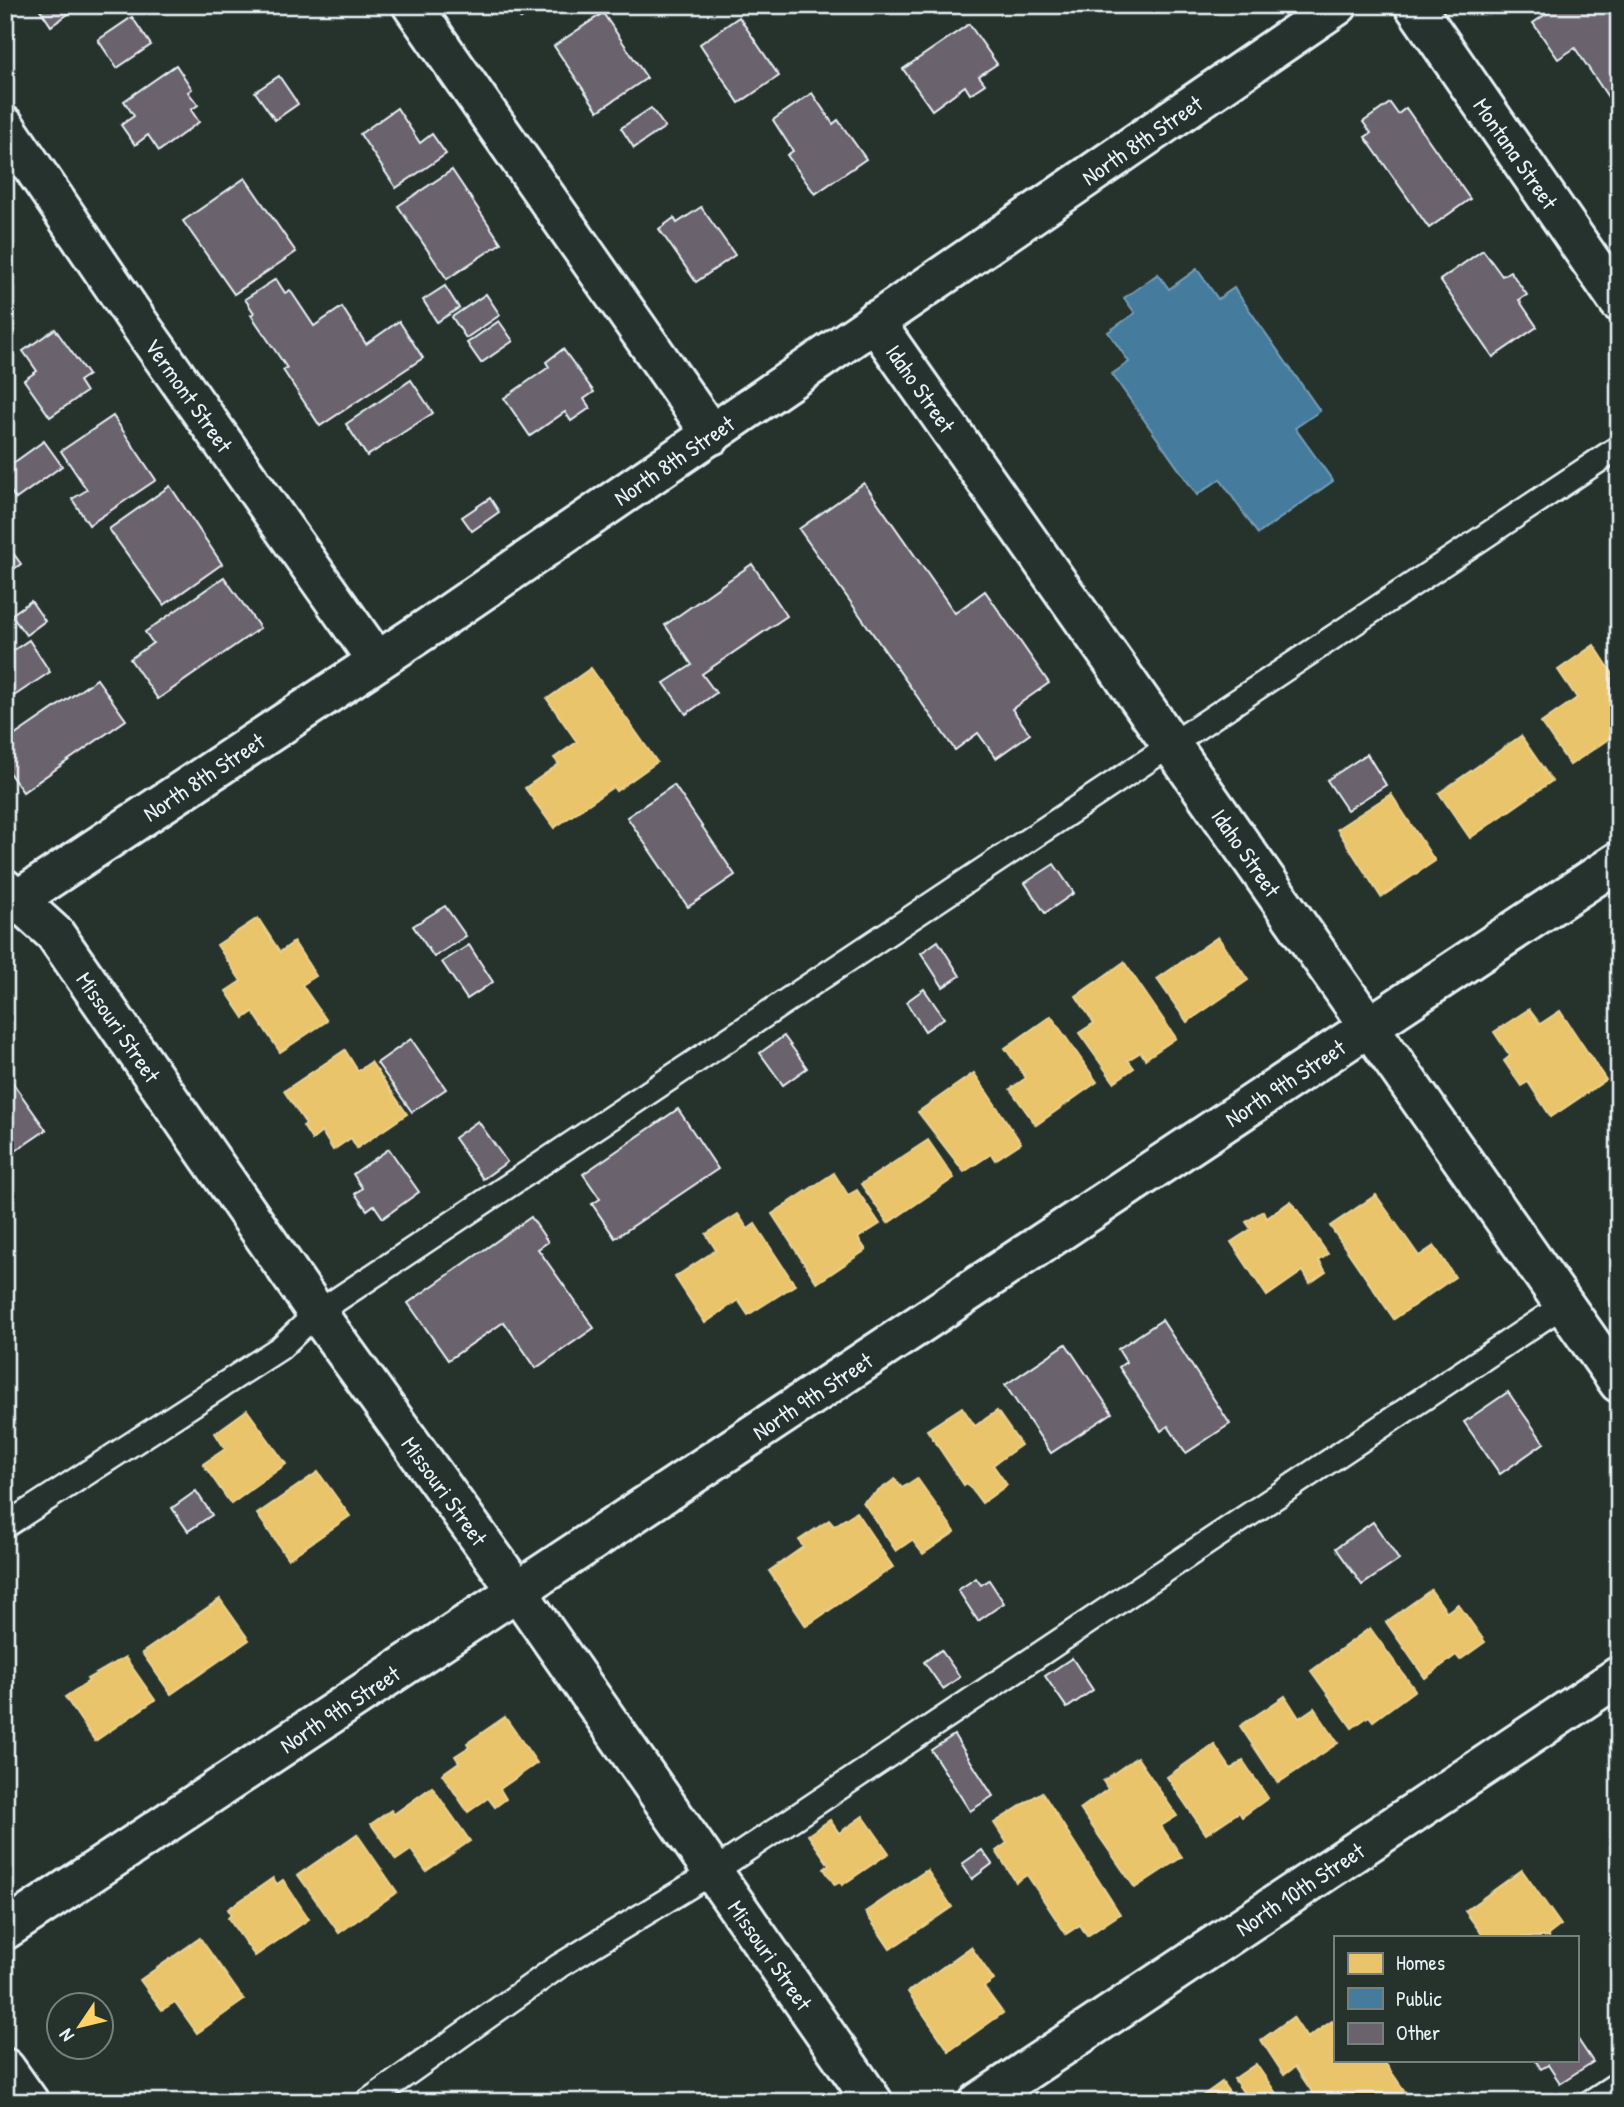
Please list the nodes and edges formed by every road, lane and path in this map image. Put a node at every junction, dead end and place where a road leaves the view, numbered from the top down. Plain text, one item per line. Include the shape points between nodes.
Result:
1 (412, 5) edge
2 (1338, 5) edge
3 (1414, 5) edge
4 (5, 127) edge
5 (1619, 302) edge
6 (874, 321) junction
7 (712, 435) junction
8 (1619, 447) edge
9 (377, 661) junction
10 (1170, 744) junction
11 (1619, 860) edge
12 (9, 899) edge
13 (1367, 1026) junction
14 (1565, 1304) junction
15 (317, 1313) junction
16 (1619, 1383) edge
17 (5, 1526) edge
18 (516, 1590) junction
19 (1619, 1676) edge
20 (713, 1872) junction
21 (5, 1930) edge
22 (5, 2068) edge
23 (1619, 2083) edge
24 (29, 2102) edge
25 (367, 2102) edge
26 (873, 2102) edge
27 (979, 2102) edge
28 (1590, 2102) edge

1 - 7 street
2 - 6 street, North 8th Street
3 - 5 street, Montana Street
4 - 9 street, Vermont Street
6 - 7 street, North 8th Street
6 - 10 street, Idaho Street
7 - 9 street, North 8th Street
8 - 10 lane
9 - 12 street, North 8th Street
10 - 13 street, Idaho Street
10 - 15 lane
11 - 13 street, North 9th Street
12 - 15 street, Missouri Street via 55,934
13 - 14 street, Idaho Street
13 - 18 street, North 9th Street
14 - 16 street, Idaho Street
14 - 20 lane
15 - 17 lane via 280,1348
15 - 18 street, Missouri Street
18 - 20 street, Missouri Street
18 - 21 street, North 9th Street
19 - 27 street, North 10th Street
20 - 25 lane via 559,1966
20 - 26 street, Missouri Street
22 - 24 street
23 - 28 lane

